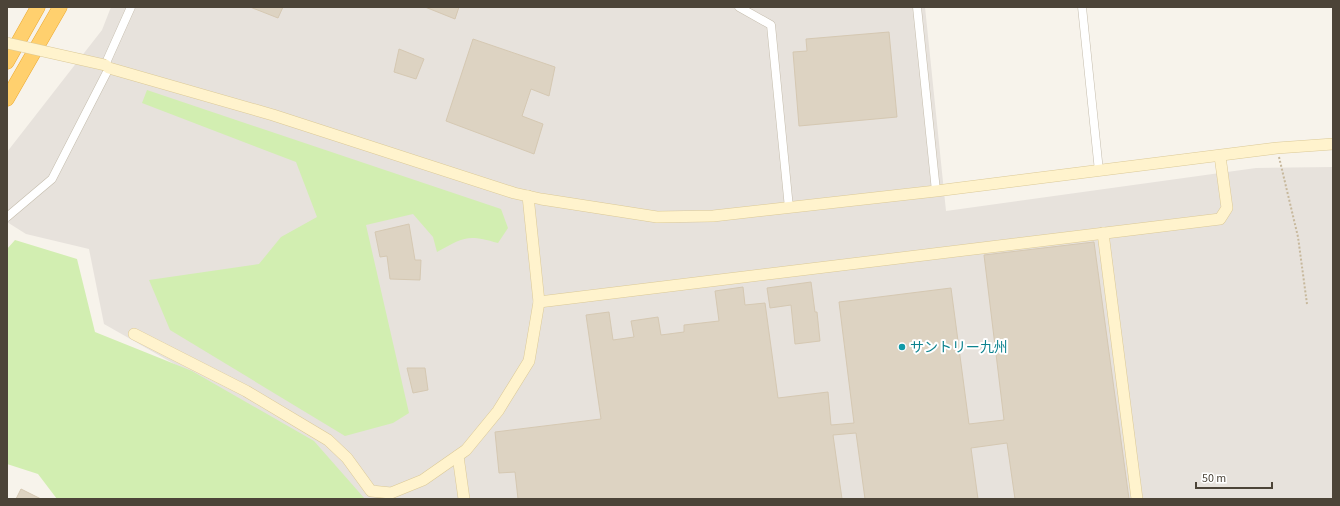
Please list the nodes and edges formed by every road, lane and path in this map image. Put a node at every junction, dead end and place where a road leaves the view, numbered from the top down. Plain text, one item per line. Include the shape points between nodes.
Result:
1 (38, 7) edge
2 (60, 7) edge
3 (131, 7) edge
4 (739, 7) edge
5 (917, 7) edge
6 (1082, 7) edge
7 (748, 9) edge
8 (7, 43) edge
9 (7, 62) edge
10 (107, 67) junction
11 (7, 99) edge
12 (1333, 144) edge
13 (1277, 148) junction
14 (1220, 156) junction
15 (1098, 171) junction
16 (936, 191) junction
17 (528, 196) junction
18 (789, 208) junction
19 (7, 217) edge
20 (1103, 233) junction
21 (539, 302) junction
22 (1307, 304) dead end
23 (134, 334) dead end
24 (458, 456) junction
25 (464, 499) edge
26 (1137, 499) edge

1 - 9 highway
2 - 11 highway
3 - 10 street
4 - 7 street
5 - 16 street
6 - 15 street
7 - 18 street via 771,25
8 - 10 street, bridge
10 - 17 street via 273,115
10 - 19 street via 52,179
12 - 13 street
13 - 14 street
13 - 22 path via 1298,237
14 - 15 street
14 - 20 street via 1227,208 1220,219
15 - 16 street
16 - 18 street
17 - 18 street via 658,217 713,216
17 - 21 street
20 - 21 street
20 - 26 street
21 - 24 street via 529,360 498,411
23 - 24 street via 246,391 328,440 347,458 371,491 391,493 423,480
24 - 25 street

